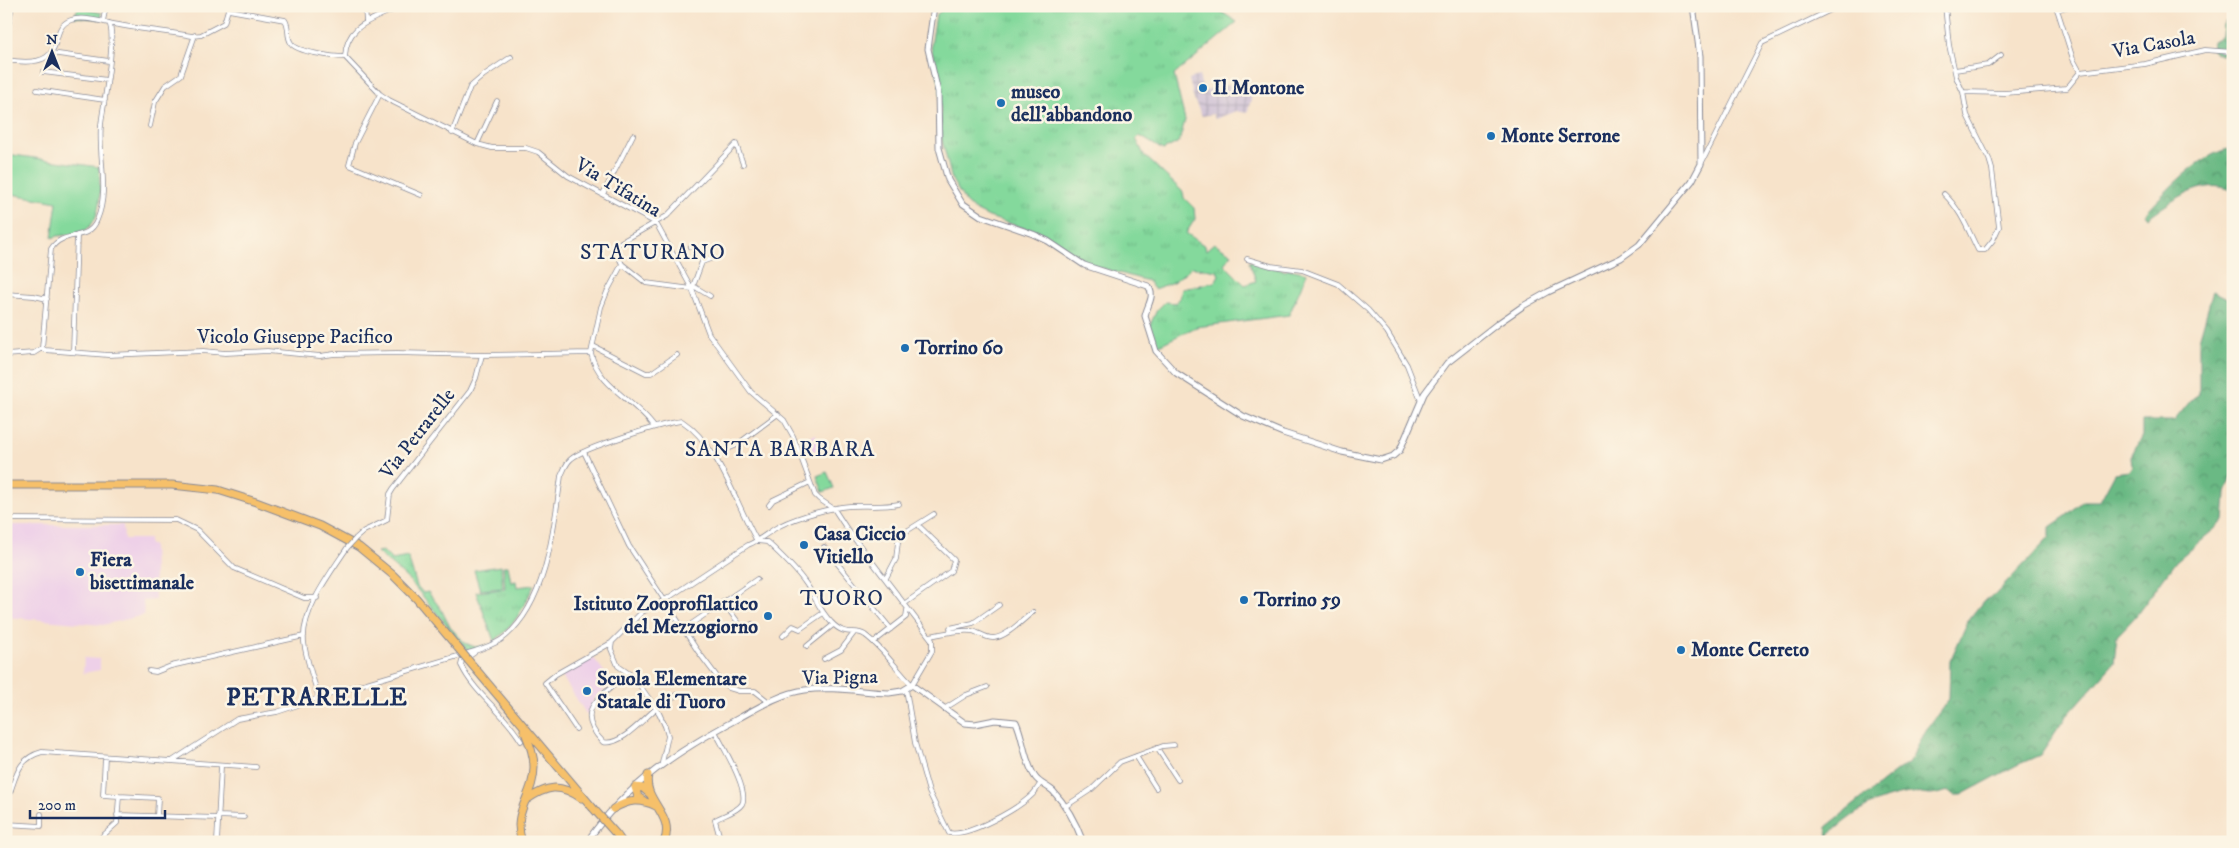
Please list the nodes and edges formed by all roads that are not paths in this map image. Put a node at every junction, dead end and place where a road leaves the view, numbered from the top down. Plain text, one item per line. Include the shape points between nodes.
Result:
1 (12, 6) edge
2 (106, 6) edge
3 (364, 6) edge
4 (400, 6) edge
5 (934, 6) edge
6 (1693, 6) edge
7 (1839, 6) edge
8 (1945, 6) edge
9 (2069, 6) edge
10 (229, 8) edge
11 (2056, 8) edge
12 (103, 21) junction
13 (366, 22) junction
14 (109, 23) junction
15 (196, 35) junction
16 (6, 36) edge
17 (2233, 52) edge
18 (51, 53) junction
19 (2001, 55) dead end
20 (345, 57) junction
21 (511, 57) dead end
22 (6, 60) edge
23 (110, 62) junction
24 (1955, 70) junction
25 (43, 72) dead end
26 (2080, 72) junction
27 (107, 80) junction
28 (38, 90) dead end
29 (1963, 92) junction
30 (380, 94) junction
31 (105, 100) junction
32 (497, 101) dead end
33 (150, 126) dead end
34 (452, 133) junction
35 (633, 135) dead end
36 (478, 144) junction
37 (743, 164) dead end
38 (1701, 164) junction
39 (603, 194) junction
40 (1944, 194) dead end
41 (421, 195) dead end
42 (656, 223) junction
43 (77, 235) junction
44 (691, 247) dead end
45 (710, 250) dead end
46 (1247, 259) dead end
47 (702, 262) junction
48 (622, 264) junction
49 (694, 288) junction
50 (6, 294) edge
51 (710, 296) dead end
52 (47, 299) junction
53 (593, 346) junction
54 (42, 348) junction
55 (73, 352) junction
56 (591, 353) junction
57 (6, 355) edge
58 (482, 355) junction
59 (677, 355) dead end
60 (1421, 403) junction
61 (778, 414) junction
62 (654, 427) junction
63 (584, 452) junction
64 (713, 455) junction
65 (810, 482) junction
66 (6, 485) edge
67 (899, 504) dead end
68 (769, 505) dead end
69 (834, 509) junction
70 (934, 514) dead end
71 (6, 518) edge
72 (920, 527) dead end
73 (757, 541) junction
74 (824, 547) dead end
75 (886, 578) junction
76 (757, 579) dead end
77 (317, 598) junction
78 (665, 600) junction
79 (723, 602) junction
80 (904, 604) junction
81 (999, 605) dead end
82 (907, 609) junction
83 (1033, 612) dead end
84 (823, 613) junction
85 (752, 624) dead end
86 (834, 625) junction
87 (684, 629) junction
88 (891, 629) junction
89 (951, 632) junction
90 (854, 633) junction
91 (304, 636) junction
92 (783, 636) dead end
93 (929, 636) junction
94 (612, 642) junction
95 (874, 642) junction
96 (807, 646) dead end
97 (475, 651) junction
98 (824, 660) dead end
99 (149, 671) dead end
100 (628, 673) junction
101 (912, 685) junction
102 (987, 687) dead end
103 (906, 689) junction
104 (676, 696) dead end
105 (319, 698) junction
106 (769, 702) junction
107 (656, 709) junction
108 (944, 709) junction
109 (520, 723) junction
110 (576, 729) dead end
111 (715, 731) junction
112 (520, 741) dead end
113 (1174, 745) dead end
114 (1157, 748) junction
115 (105, 756) junction
116 (1136, 756) junction
117 (172, 761) junction
118 (662, 763) junction
119 (221, 766) junction
120 (256, 767) dead end
121 (648, 775) junction
122 (1178, 780) dead end
123 (1040, 784) junction
124 (635, 787) junction
125 (1156, 788) dead end
126 (650, 794) junction
127 (119, 796) junction
128 (526, 800) junction
129 (644, 801) junction
130 (6, 803) edge
131 (590, 804) junction
132 (656, 806) junction
133 (1066, 806) junction
134 (613, 809) junction
135 (41, 814) dead end
136 (118, 815) junction
137 (157, 816) junction
138 (218, 817) junction
139 (244, 817) dead end
140 (6, 824) edge
141 (96, 842) edge
142 (216, 842) edge
143 (522, 842) edge
144 (587, 842) edge
145 (622, 842) edge
146 (664, 842) edge
147 (721, 842) edge
148 (1083, 842) edge

1 - 16 street
2 - 12 street
3 - 13 street
4 - 13 street
5 - 60 street via 928,49 938,92 939,148 948,180 970,210 1033,234 1084,265 1148,286 1152,290 1152,298 1145,316 1156,351 1176,373 1243,416 1342,452 1387,460 1400,450
6 - 38 street via 1700,56
7 - 38 street via 1762,43
8 - 24 street
9 - 11 street
10 - 15 street via 221,25
10 - 20 street via 285,20 293,46
11 - 26 street
12 - 14 street
12 - 18 street via 76,19 67,22
13 - 20 street via 348,38
14 - 15 street
14 - 23 street
15 - 33 street via 181,74 165,86 155,102
17 - 26 street, Via Casola via 2205,50 2145,64
18 - 22 street via 41,61
18 - 23 street
19 - 24 street via 1988,65
20 - 30 street, Via Tifatina
21 - 34 street via 470,87
23 - 27 street
24 - 29 street
25 - 27 street
26 - 29 street via 2067,88
27 - 31 street
28 - 31 street
29 - 40 street via 1966,115 1989,159 1995,185 1999,227 1985,250 1978,250 1970,229
30 - 34 street, Via Tifatina
30 - 41 street via 355,143 349,164
31 - 43 street via 100,140 104,194 93,228
32 - 36 street
34 - 36 street, Via Tifatina
35 - 39 street
36 - 39 street, Via Tifatina via 531,150 544,155 556,168
37 - 42 street via 736,144 682,201
38 - 60 street via 1677,201 1639,245 1622,258 1548,292 1497,324 1447,364 1429,386
39 - 42 street, Via Tifatina
42 - 48 street via 616,245
42 - 49 street, Via Tifatina
43 - 52 street via 58,240 51,248
43 - 55 street
44 - 47 street via 697,249
45 - 47 street via 713,258
46 - 60 street via 1302,270 1338,284 1387,332 1407,365
47 - 49 street
48 - 49 street via 646,283
48 - 53 street via 601,307
49 - 51 street
49 - 61 street, Via Tifatina via 709,334 751,392
50 - 52 street
52 - 54 street
53 - 56 street
53 - 59 street via 646,373 651,373
54 - 55 street, Vicolo Giuseppe Pacifico
54 - 57 street via 34,353
55 - 58 street, Vicolo Giuseppe Pacifico via 108,355 203,351 267,351 320,356 397,353
56 - 58 street
56 - 62 street via 599,372
58 - 77 street, Via Petrarelle, bridge via 470,391 390,494 388,520 356,538
61 - 64 street via 735,446
61 - 65 street, Via Tifatina via 794,436
62 - 63 street
62 - 64 street via 682,422 698,433
63 - 78 street via 629,546
63 - 97 street via 572,458 561,476 551,547 523,616 506,636
64 - 73 street
65 - 68 street
65 - 69 street, Via Tifatina via 819,499
66 - 109 highway, bridge via 172,485 218,490 320,526 359,547 394,575
67 - 69 street
69 - 73 street via 784,524
69 - 75 street, Via Tifatina
70 - 75 street via 902,534 896,559
71 - 77 street via 176,520 197,530 234,568 304,598
72 - 80 street via 955,563 951,570
73 - 78 street
73 - 84 street via 768,542 804,580
74 - 88 street
75 - 80 street, Via Tifatina
76 - 79 street
77 - 91 street, Via Petrarelle
78 - 87 street
78 - 94 street via 641,613
79 - 85 street via 744,630
79 - 87 street
80 - 82 street, Via Tifatina
81 - 89 street via 973,623 950,628
82 - 88 street via 906,617
82 - 93 street, Via Tifatina
83 - 89 street via 995,638 973,631
84 - 86 street
84 - 92 street via 800,629 793,626
86 - 90 street via 847,633
86 - 96 street
87 - 106 street via 724,684 734,690 755,690
88 - 95 street
89 - 93 street
90 - 95 street via 861,633
90 - 98 street via 850,641
91 - 99 street via 156,672
91 - 105 street, Via Petrarelle
93 - 101 street via 932,651
94 - 100 street via 611,650 618,666
94 - 110 street via 546,683
95 - 101 street
97 - 105 street
97 - 112 street via 462,661 464,672
100 - 107 street
100 - 107 street via 592,706 591,721 599,738 608,743 614,742
101 - 103 street, Via Pigna
101 - 108 street
102 - 108 street
103 - 106 street, Via Pigna via 889,693 804,690
103 - 123 street via 915,743 929,792 949,833 962,832 992,820 1032,795
104 - 107 street
105 - 117 street via 277,712 237,719
106 - 111 street, Via Pigna
107 - 118 street via 668,736
108 - 123 street via 965,723 1016,722 1025,755
109 - 128 highway via 532,750 534,768
109 - 131 highway
111 - 118 street, Via Pigna
111 - 147 street via 738,776 744,798 741,805 715,820
113 - 114 street
114 - 116 street
114 - 122 street
115 - 117 street
115 - 127 street via 103,795
115 - 130 street via 42,752 33,755 24,761
116 - 125 street
116 - 133 street via 1120,762 1092,789
117 - 119 street
118 - 121 street, Via Pigna
119 - 120 street
119 - 138 street
121 - 124 street, Via Pigna
121 - 126 highway
123 - 133 street via 1052,790
124 - 126 highway
124 - 129 highway via 638,797
124 - 134 street, Via Pigna
126 - 132 highway
127 - 136 street
127 - 137 street via 158,798
128 - 131 highway via 555,787 570,790
128 - 143 highway via 517,822
129 - 132 highway
129 - 134 highway via 623,802
131 - 145 highway, bridge
132 - 146 highway via 668,825
133 - 148 street
134 - 144 street, Via Pigna
135 - 140 street via 41,826
136 - 137 street
136 - 141 street via 117,823
137 - 138 street
138 - 139 street
138 - 142 street

